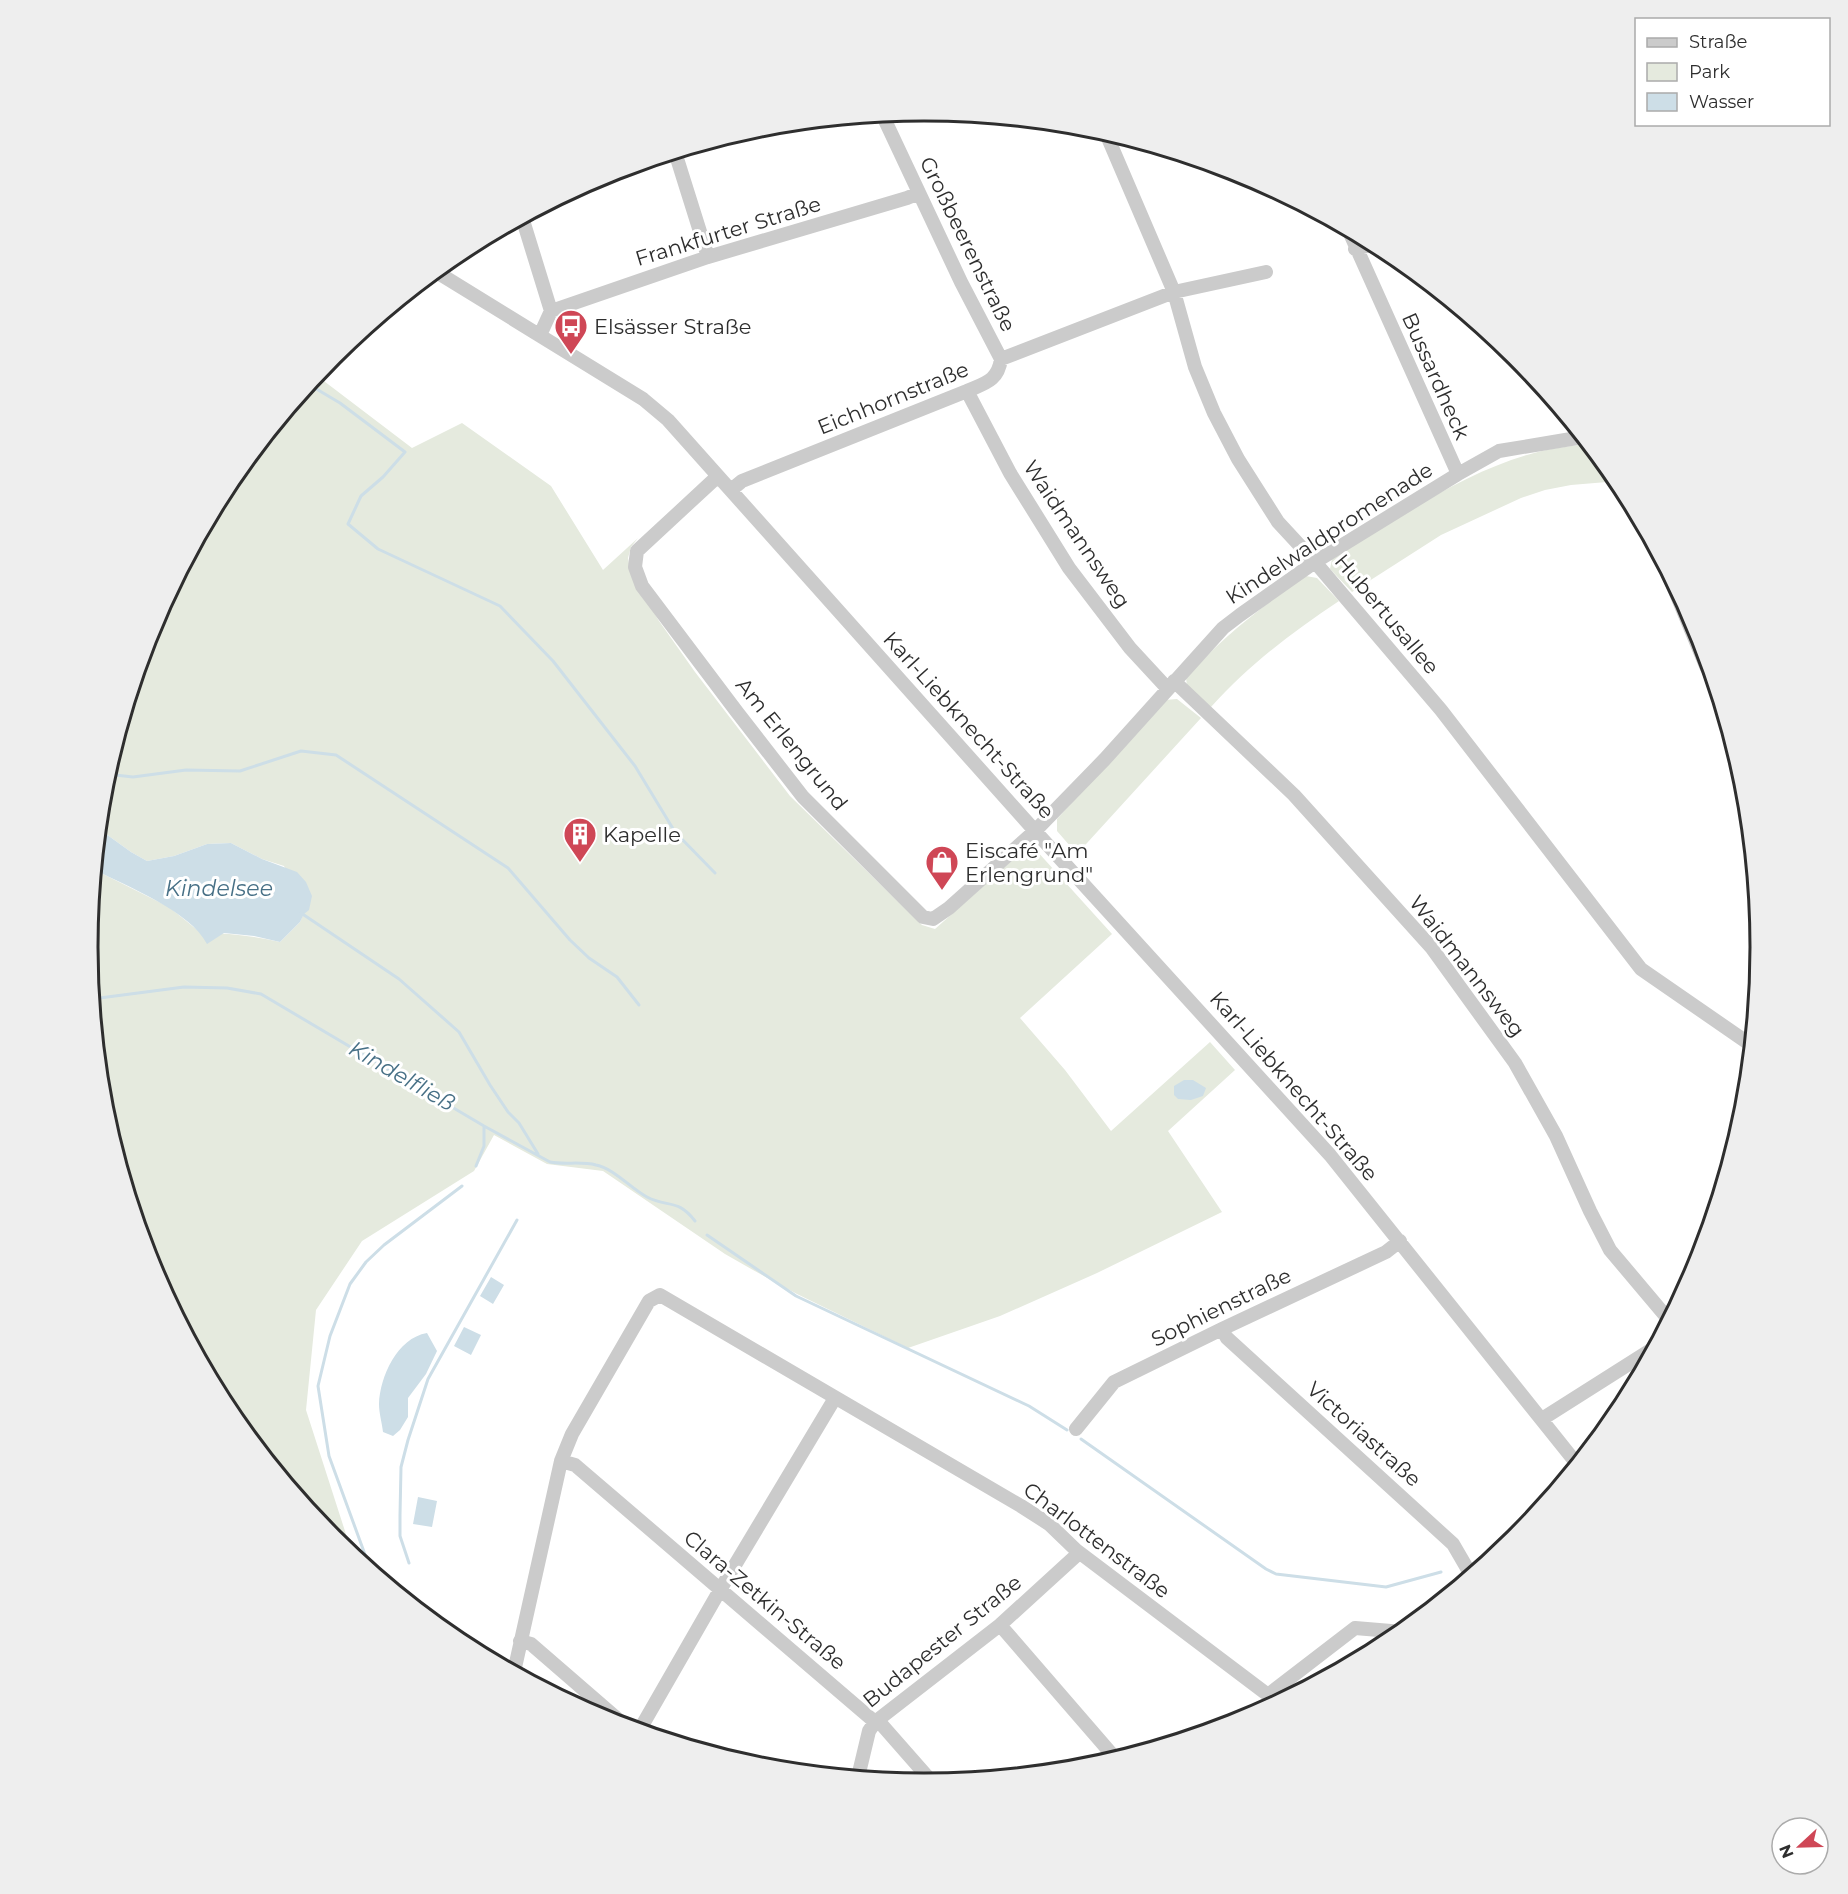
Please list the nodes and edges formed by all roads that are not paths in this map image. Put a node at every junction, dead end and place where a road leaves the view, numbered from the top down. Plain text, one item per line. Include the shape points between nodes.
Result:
1 (886, 122) edge
2 (1110, 142) edge
3 (677, 159) edge
4 (919, 193) junction
5 (524, 224) edge
6 (1352, 240) edge
7 (1363, 247) edge
8 (1355, 249) junction
9 (708, 257) junction
10 (1266, 272) dead end
11 (443, 276) edge
12 (1174, 292) junction
13 (551, 310) junction
14 (540, 335) junction
15 (1001, 359) junction
16 (967, 392) junction
17 (1575, 438) edge
18 (1458, 474) junction
19 (718, 476) junction
20 (731, 490) junction
21 (1316, 562) junction
22 (1170, 685) junction
23 (1035, 831) junction
24 (1745, 1041) edge
25 (1400, 1241) junction
26 (1664, 1314) edge
27 (1222, 1329) junction
28 (1643, 1355) edge
29 (835, 1398) junction
30 (1542, 1419) junction
31 (1076, 1429) dead end
32 (1573, 1459) edge
33 (561, 1461) junction
34 (1079, 1553) junction
35 (1468, 1569) edge
36 (720, 1590) junction
37 (1000, 1625) junction
38 (1388, 1631) edge
39 (520, 1641) junction
40 (515, 1665) edge
41 (1279, 1693) edge
42 (1270, 1697) edge
43 (609, 1711) edge
44 (875, 1722) junction
45 (643, 1724) edge
46 (1110, 1752) edge
47 (860, 1771) edge
48 (925, 1774) edge

1 - 4 street, Großbeerenstraße
2 - 12 street, Hubertusallee
3 - 9 street
4 - 9 street, Frankfurter Straße
4 - 15 street, Großbeerenstraße
5 - 13 street
6 - 8 street, Bussardheck
7 - 8 street
8 - 18 street, Bussardheck
9 - 13 street, Frankfurter Straße
10 - 12 street
11 - 14 street, Karl-Liebknecht-Straße
12 - 15 street
12 - 21 street, Hubertusallee via 1195,367 1223,432 1278,522
13 - 14 street
14 - 19 street, Karl-Liebknecht-Straße via 657,409
15 - 16 street, Eichhornstraße via 992,380
16 - 20 street, Eichhornstraße via 742,481
16 - 22 street, Waidmannsweg via 1010,473 1070,568 1130,648
17 - 18 street, Kindelwaldpromenade via 1499,451
18 - 21 street, Kindelwaldpromenade
19 - 20 street, Karl-Liebknecht-Straße
19 - 23 street, Am Erlengrund via 637,551 635,567 642,585 803,797 928,919 949,908
20 - 23 street, Karl-Liebknecht-Straße
21 - 22 street, Kindelwaldpromenade via 1223,628
21 - 24 street, Hubertusallee via 1441,710 1641,969
22 - 23 street, Kindelwaldpromenade
22 - 26 street, Waidmannsweg via 1294,795 1431,947 1515,1063 1557,1136 1610,1250
23 - 25 street, Karl-Liebknecht-Straße via 1330,1155
25 - 27 street, Sophienstraße via 1386,1252
25 - 30 street, Karl-Liebknecht-Straße
27 - 31 street, Sophienstraße via 1114,1382
27 - 35 street, Victoriastraße via 1227,1338 1453,1544
28 - 30 street
29 - 33 street, Charlottenstraße via 663,1295 657,1296 649,1301 572,1434
29 - 34 street, Charlottenstraße via 1021,1506 1049,1524
29 - 36 street
30 - 32 street, Karl-Liebknecht-Straße
33 - 36 street, Clara-Zetkin-Straße via 575,1465
33 - 39 street
34 - 37 street, Budapester Straße
34 - 42 street, Charlottenstraße
36 - 44 street, Clara-Zetkin-Straße
36 - 45 street
37 - 44 street, Budapester Straße
37 - 46 street
38 - 41 street, Charlottenstraße via 1355,1628
39 - 40 street
39 - 43 street via 531,1644
44 - 47 street, Budapester Straße via 868,1731
44 - 48 street, Clara-Zetkin-Straße

